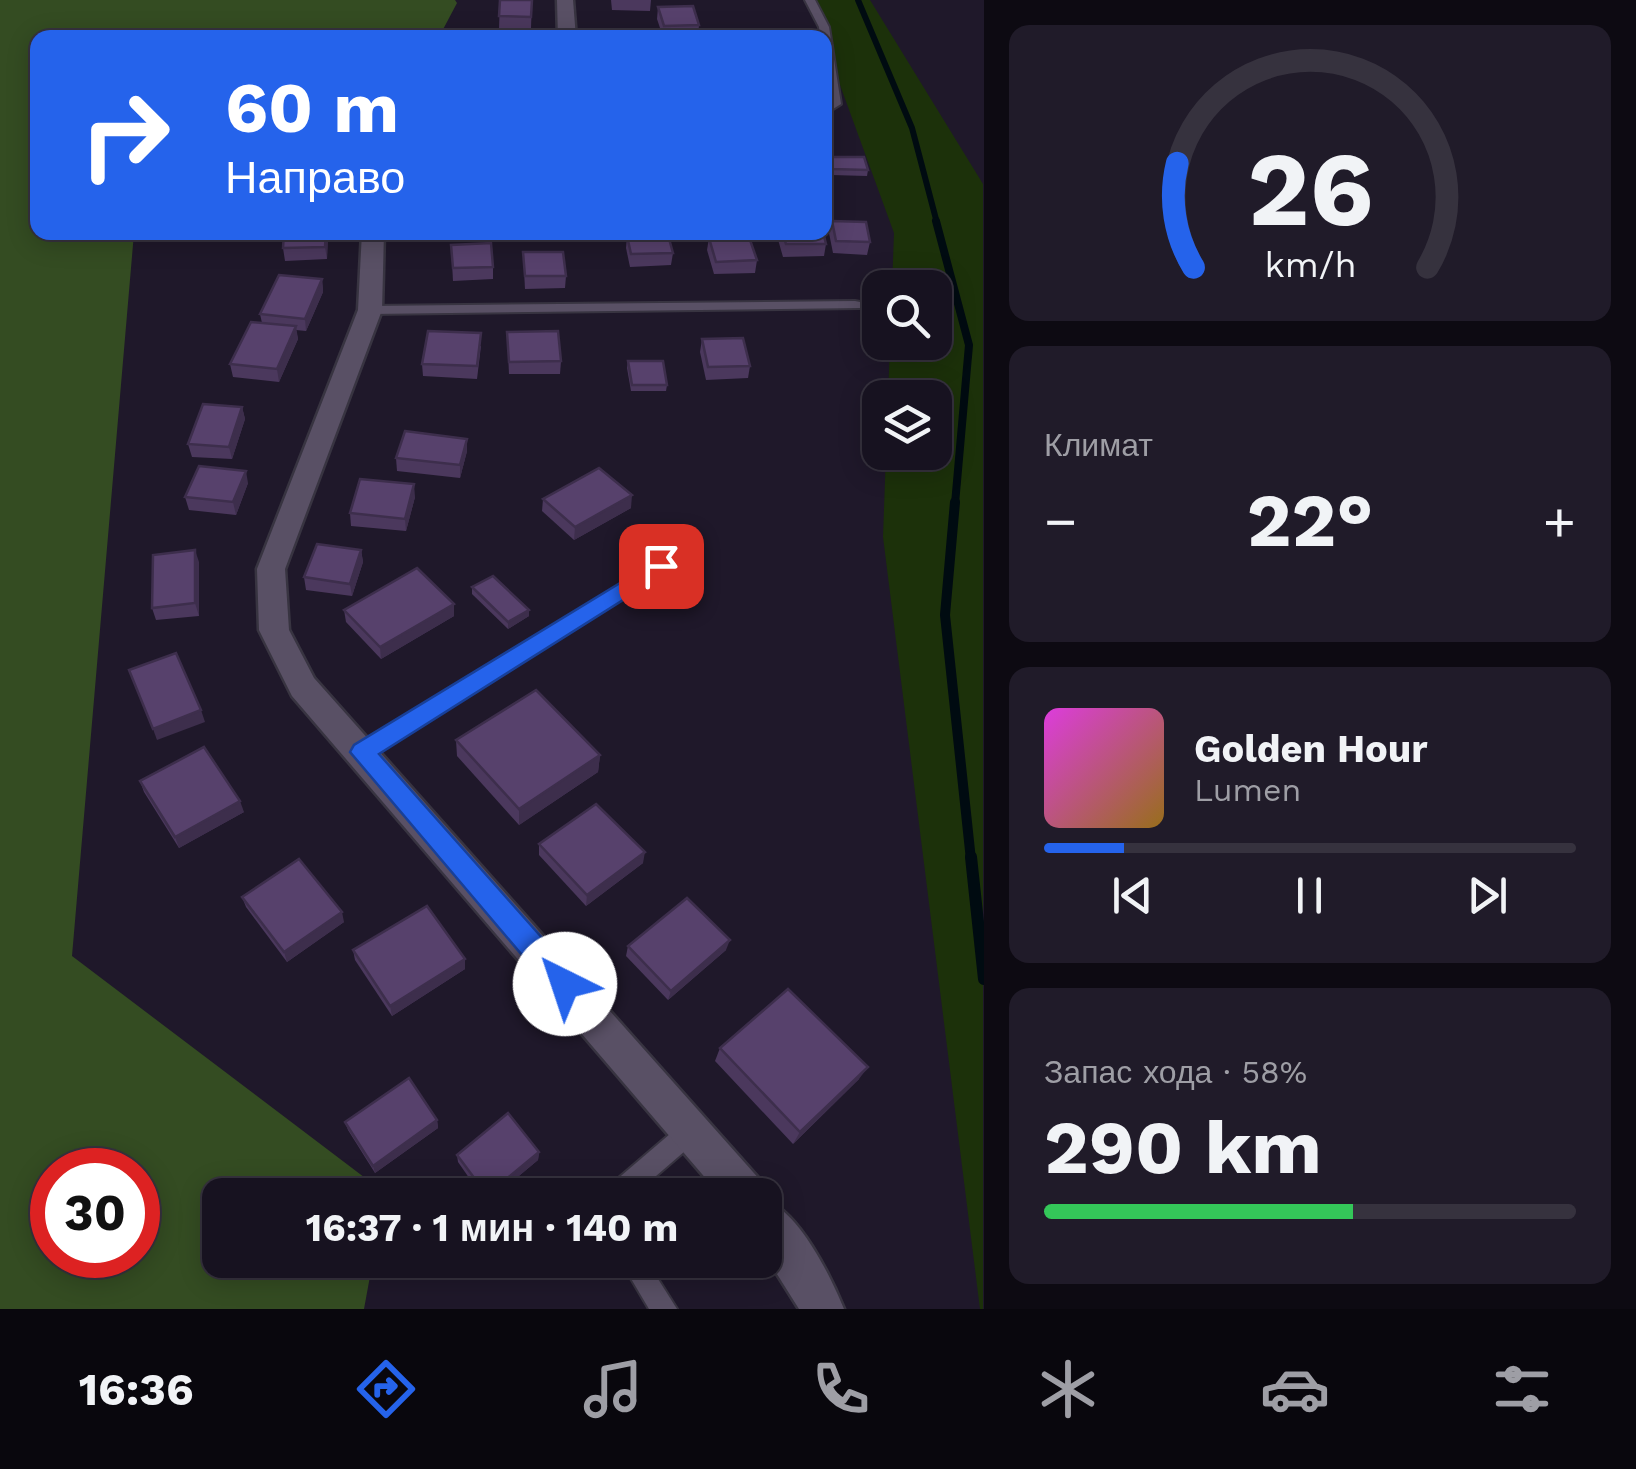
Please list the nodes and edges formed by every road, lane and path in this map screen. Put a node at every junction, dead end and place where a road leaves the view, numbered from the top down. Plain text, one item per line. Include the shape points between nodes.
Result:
1 (565, 0) edge
2 (810, 0) edge
3 (567, 30) edge
4 (824, 30) edge
5 (374, 240) edge
6 (855, 305) dead end
7 (370, 310) junction
8 (661, 566) dead end
9 (362, 752) junction
10 (692, 1129) junction
11 (636, 1178) edge
12 (733, 1178) edge
13 (782, 1243) edge
14 (644, 1278) edge
15 (664, 1309) edge
16 (822, 1309) edge

1 - 3 street
2 - 4 lane
5 - 7 street
6 - 7 lane
7 - 9 street via 271,568 274,630 303,687
8 - 9 lane
9 - 10 street
10 - 11 lane
10 - 12 street
13 - 16 street
14 - 15 lane

